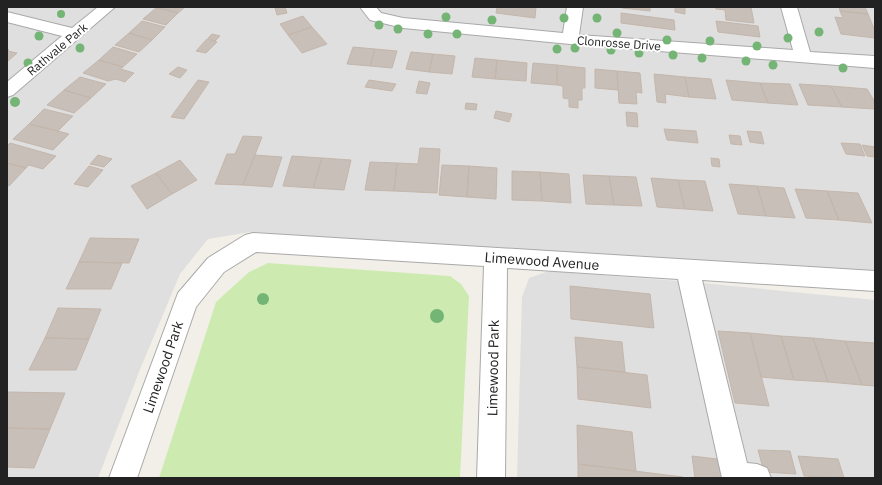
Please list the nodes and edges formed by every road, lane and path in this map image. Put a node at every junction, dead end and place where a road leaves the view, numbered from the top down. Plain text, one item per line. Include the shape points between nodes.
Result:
1 (107, 7) edge
2 (368, 7) edge
3 (575, 7) edge
4 (789, 7) edge
5 (7, 17) edge
6 (74, 34) junction
7 (570, 39) junction
8 (803, 56) junction
9 (875, 62) edge
10 (7, 91) edge
11 (496, 257) junction
12 (216, 265) joint
13 (688, 270) junction
14 (875, 281) edge
15 (743, 477) edge
16 (123, 478) edge
17 (491, 478) edge

1 - 6 street, Rathvale Park
2 - 7 street, Clonrosse Drive via 376,17 403,23
3 - 7 street
4 - 8 street
5 - 6 street
6 - 10 street, Rathvale Park
7 - 8 street, Clonrosse Drive
8 - 9 street, Clonrosse Drive
11 - 12 street, Limewood Avenue via 253,242
11 - 13 street, Limewood Avenue
11 - 17 street, Limewood Park
12 - 16 street, Limewood Park via 186,301
13 - 14 street, Limewood Avenue
13 - 15 street

